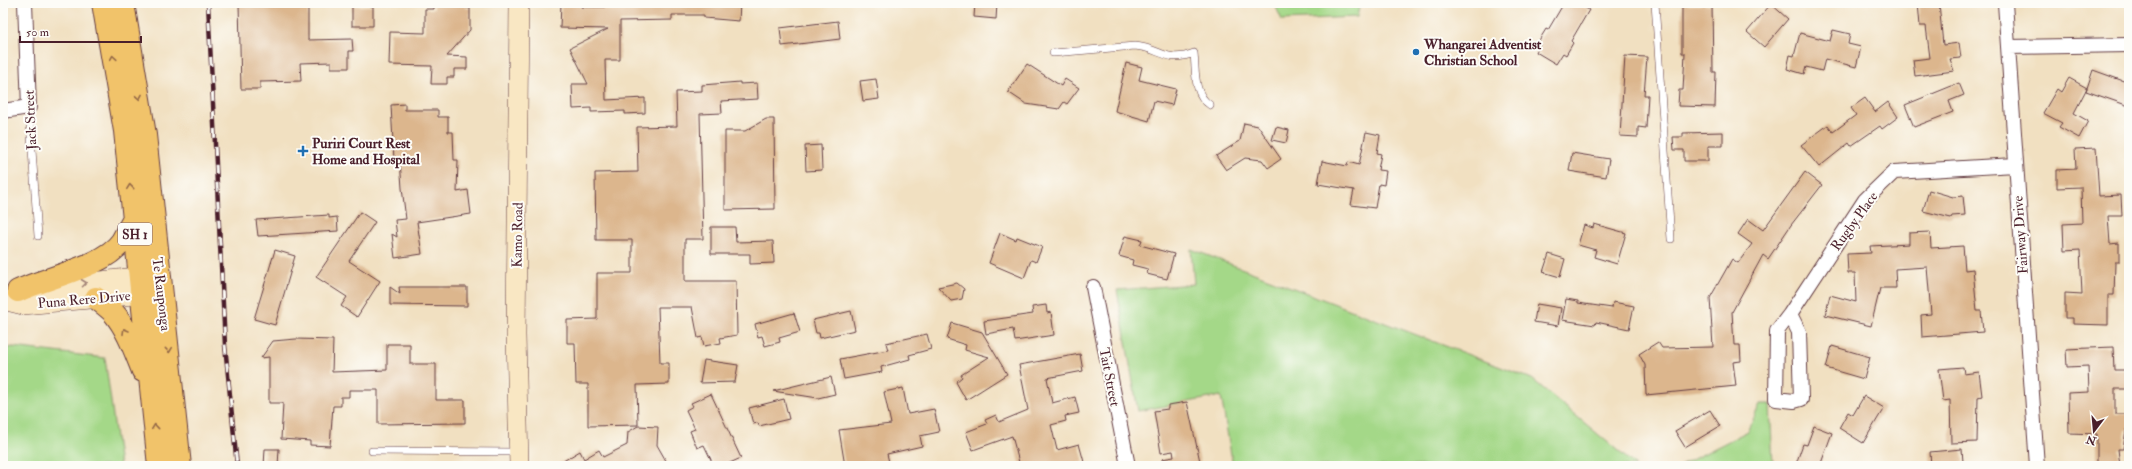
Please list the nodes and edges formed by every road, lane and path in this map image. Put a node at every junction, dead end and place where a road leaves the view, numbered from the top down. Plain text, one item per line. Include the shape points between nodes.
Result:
1 (25, 3) edge
2 (103, 3) edge
3 (123, 3) edge
4 (519, 3) edge
5 (1655, 3) edge
6 (2005, 3) edge
7 (2129, 45) edge
8 (2008, 47) junction
9 (1053, 53) dead end
10 (1210, 105) dead end
11 (30, 107) junction
12 (3, 111) edge
13 (2015, 165) junction
14 (134, 219) junction
15 (38, 236) dead end
16 (1671, 239) dead end
17 (150, 285) junction
18 (1093, 287) dead end
19 (9, 297) edge
20 (96, 298) junction
21 (1790, 314) junction
22 (151, 392) junction
23 (372, 451) dead end
24 (519, 459) edge
25 (159, 466) edge
26 (180, 466) edge
27 (1128, 466) edge
28 (2037, 466) edge

1 - 11 street, Jack Street
14 -> 2 highway, Te Rauponga / SH 1 via 125,131
3 -> 17 highway, Te Rauponga / SH 1 via 146,135
4 - 24 main road, Kamo Road via 516,335
5 - 16 lane
6 - 8 street, Fairway Drive
7 - 8 street
8 - 13 street, Fairway Drive
9 - 10 lane via 1135,46 1175,58 1194,53 1199,93
11 - 12 street
11 - 15 lane, Jack Street
13 - 21 street, Rugby Place via 1894,172 1865,200
13 - 28 street, Fairway Drive
14 - 17 highway, Te Rauponga / SH 1
14 - 19 highway via 112,251 79,269 37,281
19 -> 17 main road, Puna Rere Drive
17 - 20 main road, Puna Rere Drive
17 - 22 highway, Te Rauponga / SH 1 via 144,312
17 -> 26 highway, Te Rauponga / SH 1
18 - 27 street, Tait Street
19 - 20 main road, Puna Rere Drive via 14,303 23,304
22 -> 20 highway via 130,340 119,321
21 - 21 street, Rugby Place via 1799,332 1801,399 1794,401 1776,399 1777,331
25 -> 22 highway, Te Rauponga / SH 1
23 - 24 lane

